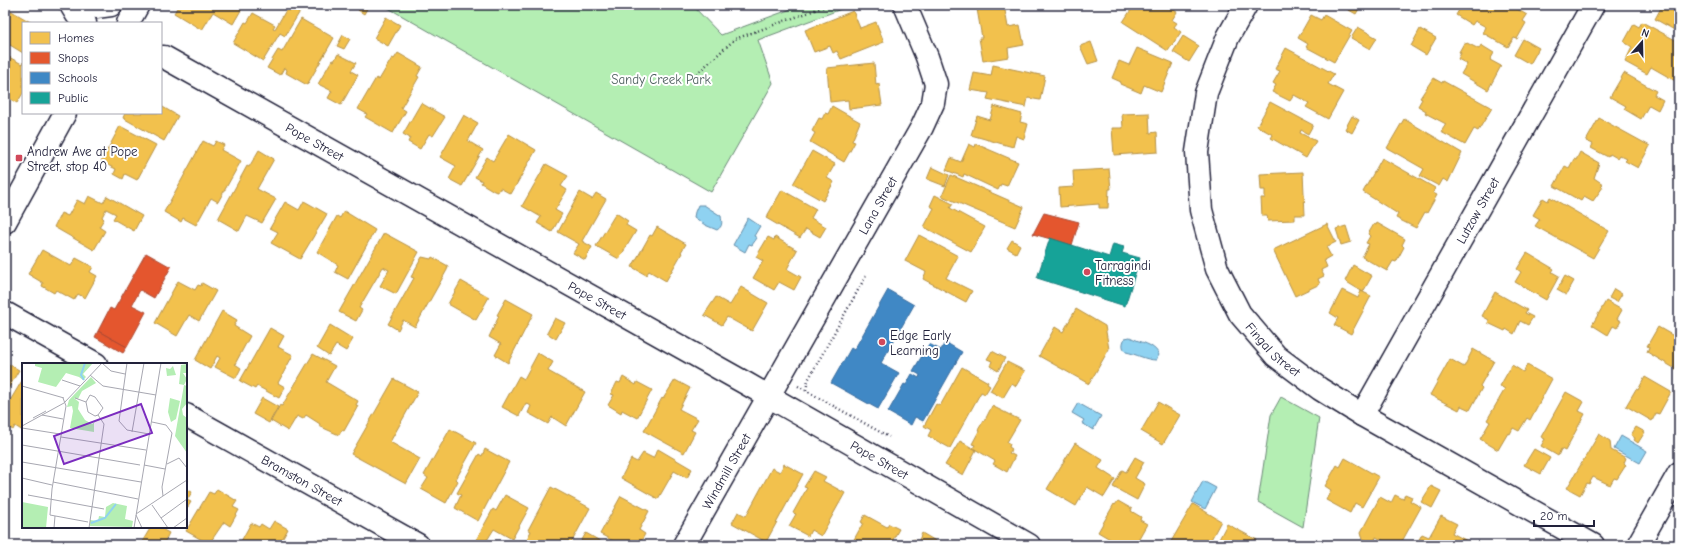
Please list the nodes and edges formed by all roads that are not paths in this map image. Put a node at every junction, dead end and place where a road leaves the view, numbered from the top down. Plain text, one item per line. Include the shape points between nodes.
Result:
1 (71, 5) edge
2 (89, 5) edge
3 (111, 5) edge
4 (905, 5) edge
5 (1246, 5) edge
6 (1593, 5) edge
7 (132, 14) edge
8 (84, 22) edge
9 (112, 22) edge
10 (162, 56) edge
11 (66, 115) edge
12 (5, 222) edge
13 (5, 313) edge
14 (94, 363) edge
15 (769, 397) junction
16 (1362, 415) junction
17 (187, 416) edge
18 (1679, 473) edge
19 (418, 545) edge
20 (684, 545) edge
21 (1029, 545) edge
22 (1592, 545) edge
23 (1638, 545) edge

1 - 8 street
2 - 3 street
4 - 15 street, Lana Street via 936,84 933,103 918,134
5 - 16 street, Fingal Street via 1228,37 1206,93 1197,152 1201,210 1217,269 1240,314 1276,356 1320,389
6 - 16 street, Lutzow Street
7 - 9 street
10 - 15 street, Pope Street
11 - 12 street
13 - 14 street
15 - 20 street, Windmill Street
15 - 21 street, Pope Street
16 - 22 street, Fingal Street
17 - 19 street, Bramston Street
18 - 23 street

